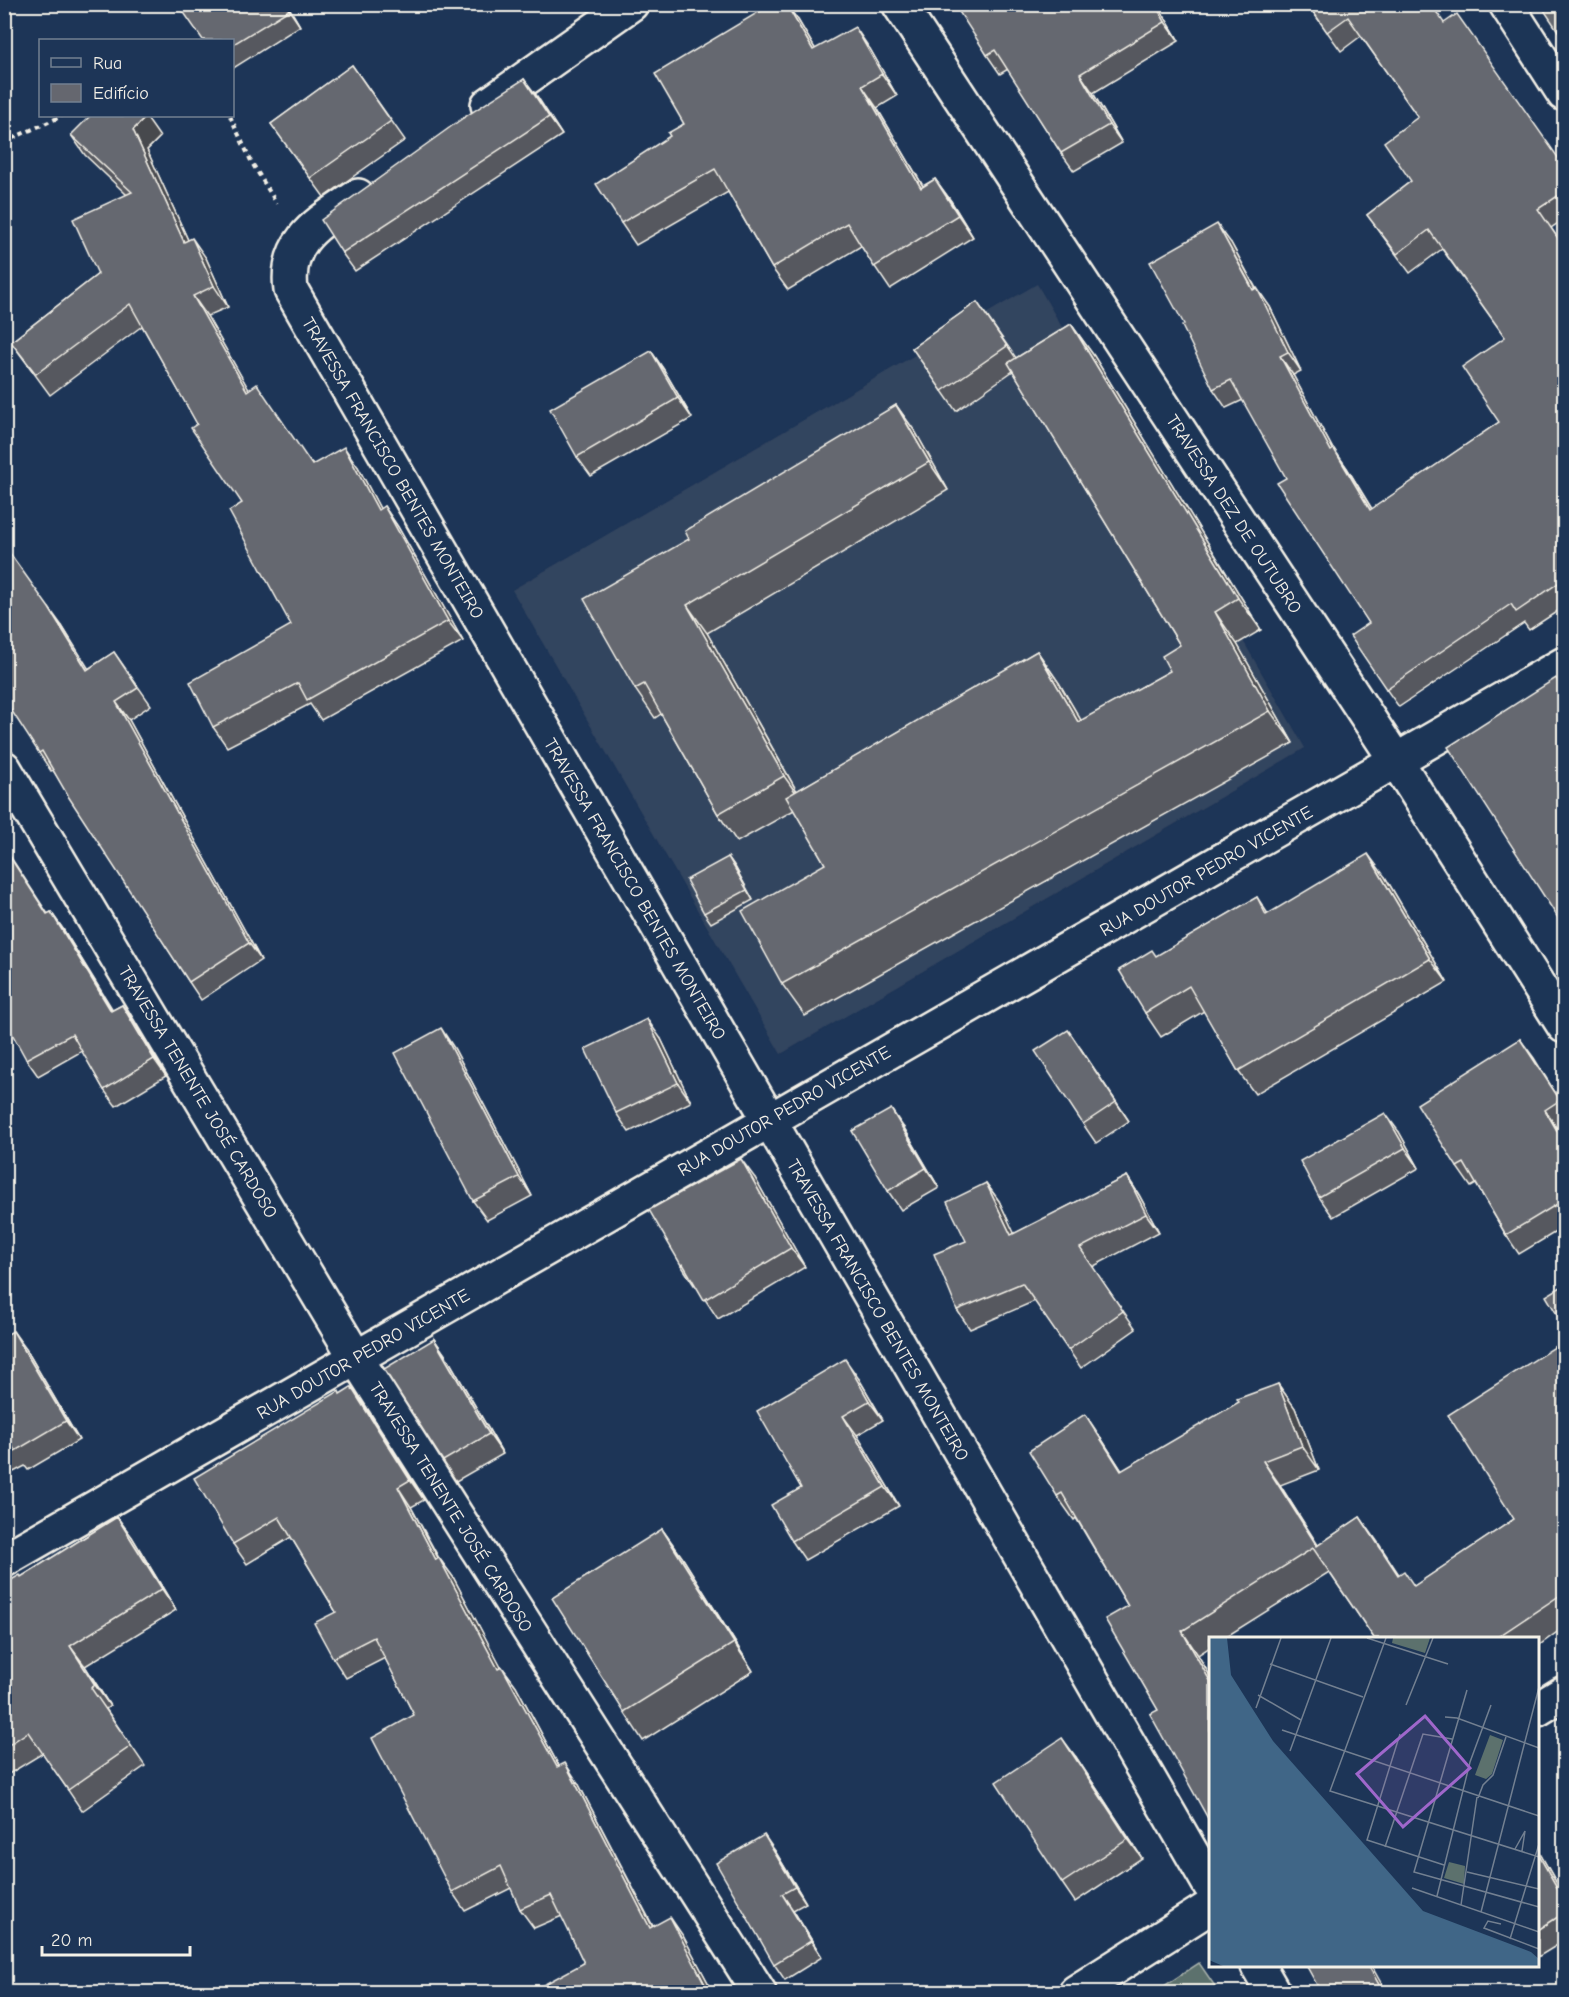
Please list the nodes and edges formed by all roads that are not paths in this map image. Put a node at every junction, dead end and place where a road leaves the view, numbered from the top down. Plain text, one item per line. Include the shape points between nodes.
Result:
1 (631, 4) edge
2 (899, 4) edge
3 (1506, 4) edge
4 (1564, 94) edge
5 (465, 121) edge
6 (387, 176) edge
7 (1564, 664) edge
8 (1397, 762) junction
9 (4, 768) edge
10 (1564, 1026) edge
11 (768, 1120) junction
12 (356, 1358) junction
13 (4, 1560) edge
14 (1564, 1693) edge
15 (1539, 1708) edge
16 (1209, 1883) edge
17 (1209, 1908) edge
18 (1259, 1967) edge
19 (759, 1992) edge
20 (1076, 1992) edge
21 (1273, 1992) edge

1 - 5 street
2 - 8 street, TRAVESSA DEZ DE OUTUBRO
3 - 4 street
6 - 11 street, TRAVESSA FRANCISCO BENTES MONTEIRO via 300,241 288,269 291,290
7 - 8 street, RUA DOUTOR PEDRO VICENTE
8 - 10 street, TRAVESSA DEZ DE OUTUBRO
8 - 11 street, RUA DOUTOR PEDRO VICENTE
9 - 12 street, TRAVESSA TENENTE JOSÉ CARDOSO
11 - 12 street, RUA DOUTOR PEDRO VICENTE
11 - 16 street, TRAVESSA FRANCISCO BENTES MONTEIRO
12 - 13 street, RUA DOUTOR PEDRO VICENTE
12 - 19 street, TRAVESSA TENENTE JOSÉ CARDOSO
14 - 15 street
17 - 20 street
18 - 21 street

